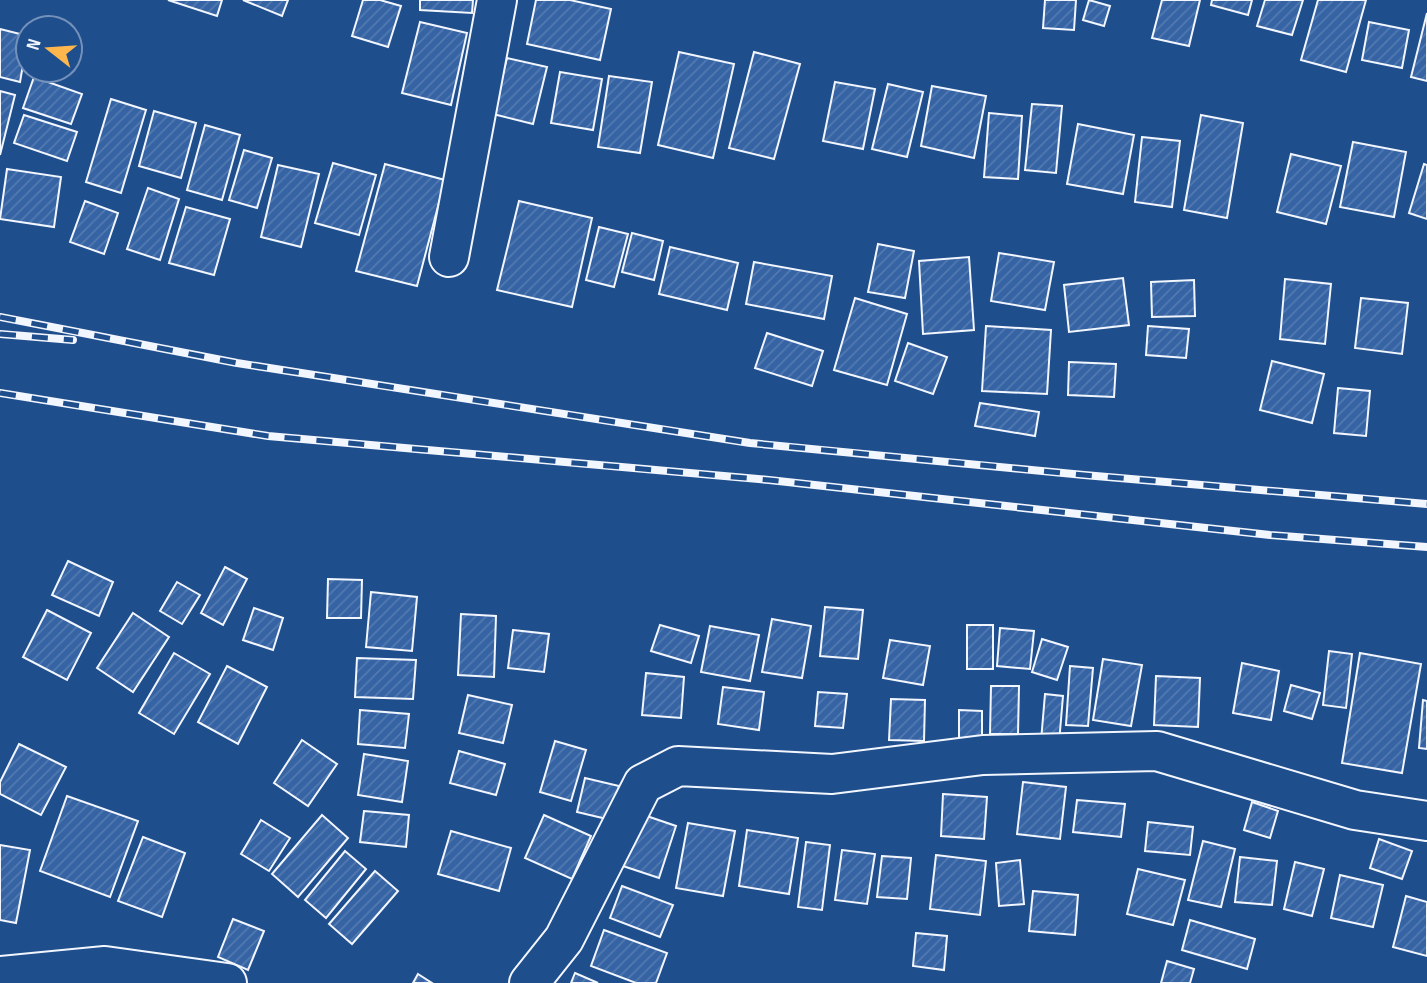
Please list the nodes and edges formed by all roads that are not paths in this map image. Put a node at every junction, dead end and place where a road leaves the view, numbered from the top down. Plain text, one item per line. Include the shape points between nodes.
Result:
1 (497, 0) edge
2 (449, 257) dead end
3 (1427, 821) edge
4 (0, 976) edge
5 (227, 983) edge
6 (529, 983) edge

1 - 2 street
3 - 6 street via 1355,810 1157,751 983,755 832,774 678,766 643,784 564,939
4 - 5 street via 105,966

